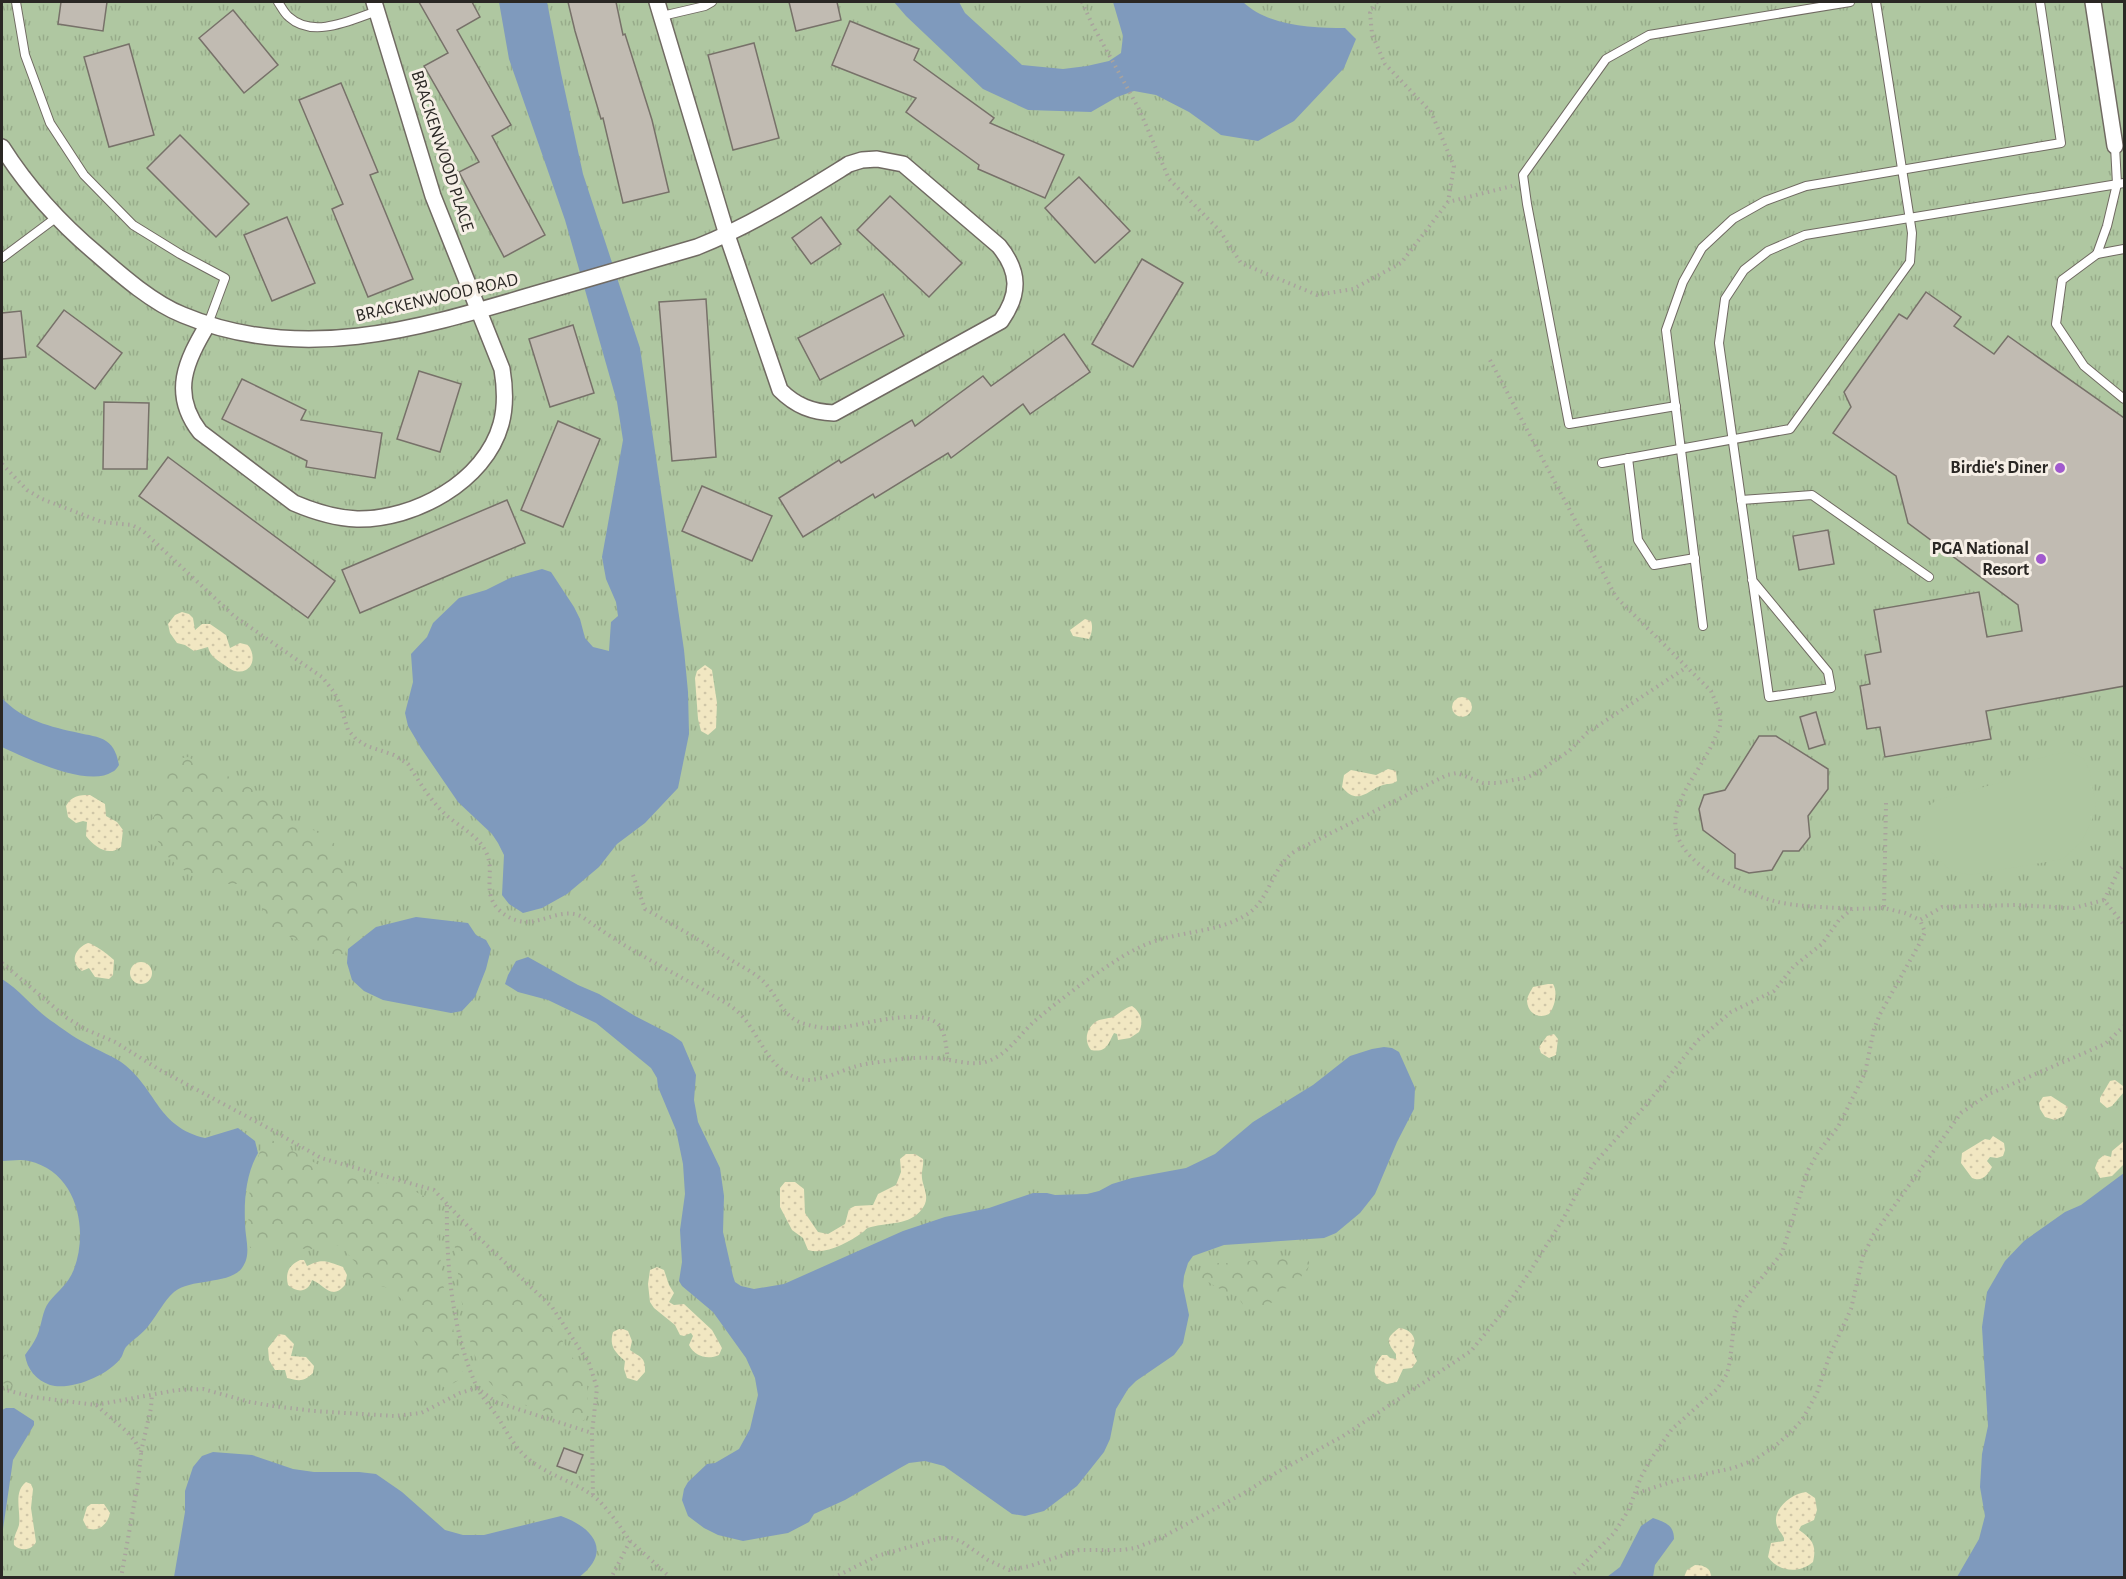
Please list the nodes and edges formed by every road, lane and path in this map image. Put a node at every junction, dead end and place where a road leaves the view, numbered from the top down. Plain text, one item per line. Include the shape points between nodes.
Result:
1 (16, 2) edge
2 (278, 2) edge
3 (712, 2) edge
4 (1082, 2) edge
5 (1377, 2) edge
6 (1850, 2) edge
7 (1876, 2) edge
8 (2040, 2) edge
9 (2093, 2) edge
10 (375, 6) edge
11 (659, 9) edge
12 (2115, 146) joint
13 (2, 147) edge
14 (1902, 169) junction
15 (1524, 183) junction
16 (2120, 184) edge
17 (1448, 202) junction
18 (57, 217) junction
19 (1910, 218) junction
20 (727, 235) junction
21 (2124, 249) edge
22 (2097, 254) junction
23 (2, 258) edge
24 (480, 311) junction
25 (208, 324) junction
26 (1490, 360) dead end
27 (2124, 399) edge
28 (1676, 406) junction
29 (1732, 440) junction
30 (1681, 449) junction
31 (1628, 458) junction
32 (1602, 463) dead end
33 (2, 464) edge
34 (1741, 500) junction
35 (1695, 558) junction
36 (1929, 577) dead end
37 (1752, 580) junction
38 (1703, 626) dead end
39 (1687, 667) junction
40 (1886, 803) dead end
41 (2124, 865) edge
42 (633, 875) dead end
43 (2104, 900) junction
44 (1884, 908) junction
45 (1852, 909) junction
46 (1920, 920) junction
47 (2124, 925) edge
48 (2, 963) edge
49 (2124, 1026) edge
50 (948, 1059) junction
51 (447, 1204) junction
52 (477, 1388) junction
53 (2, 1389) edge
54 (152, 1394) junction
55 (96, 1405) junction
56 (592, 1433) junction
57 (141, 1454) junction
58 (1636, 1493) junction
59 (593, 1496) junction
60 (630, 1541) junction
61 (121, 1578) edge
62 (611, 1578) edge
63 (671, 1578) edge
64 (833, 1578) edge
65 (1570, 1578) edge

1 - 25 lane via 25,55 50,123 84,175 133,225 225,278
2 - 10 lane via 289,18 309,28 337,24
3 - 11 lane via 705,6
4 - 17 path via 1139,108 1169,179 1220,231 1240,262 1317,295 1353,289 1401,262
5 - 17 path via 1370,14 1372,34 1385,64 1431,112 1454,166
6 - 15 lane via 1649,34 1606,59 1523,175
7 - 14 lane
8 - 14 lane via 2061,143
9 - 12 street
10 - 24 street, BRACKENWOOD PLACE via 433,196
11 - 20 street
12 - 16 lane
13 - 18 street, BRACKENWOOD ROAD
14 - 19 lane
14 - 28 lane via 1806,186 1765,201 1733,219 1702,248 1683,282 1666,330
15 - 17 path
15 - 28 lane via 1569,424
16 - 19 lane
16 - 22 lane
18 - 23 lane
18 - 25 street, BRACKENWOOD ROAD via 114,270 149,295
19 - 29 lane via 1910,262 1790,429
19 - 29 lane via 1805,236 1768,251 1744,270 1725,299 1719,343
20 - 20 street via 849,164 890,160 903,164 999,246 1013,269 1014,298 1001,321 834,413 819,412 791,401 780,390
20 - 24 street, BRACKENWOOD ROAD
21 - 22 lane
22 - 27 lane via 2062,280 2056,324 2084,366
24 - 25 street, BRACKENWOOD ROAD via 392,332 330,339 284,338
24 - 25 street, BRACKENWOOD PLACE via 505,385 504,412 496,438 470,474 445,492 419,507 373,518 340,517 294,503 200,432 186,408 183,378 192,351
26 - 39 path via 1616,597
28 - 30 lane
29 - 30 lane
29 - 34 lane
30 - 31 lane
30 - 35 lane
31 - 32 lane
31 - 35 lane via 1638,540 1654,564
33 - 50 path via 42,500 102,522 132,525 143,531 234,615 322,677 356,739 402,759 443,812 480,842 490,863 489,895 509,917 530,922 562,914 577,915 732,1007 767,1054 796,1078 816,1079 857,1066 901,1059
34 - 36 lane via 1812,495
34 - 37 lane
35 - 38 lane
37 - 37 lane via 1769,696 1831,688 1828,672
39 - 45 path via 1711,691 1720,726 1677,812 1674,826 1681,845 1716,877 1746,891 1777,902
39 - 50 path via 1587,733 1535,774 1483,783 1456,773 1427,784 1287,856 1263,897 1246,915 1198,932 1158,940 1115,961 1034,1022 998,1056 984,1062
40 - 44 path
41 - 43 path
42 - 50 path via 645,909 762,980 788,1016 826,1028 883,1019 928,1019 942,1029
43 - 46 path via 2074,908 1942,907
43 - 47 path
44 - 45 path
44 - 46 path
45 - 64 path via 1774,991 1731,1012 1680,1059 1592,1166 1529,1273 1471,1351 1343,1436 1187,1524 1135,1548 1079,1550 1009,1570 962,1542 941,1538 877,1556
46 - 58 path via 1924,932 1921,941 1880,1014 1865,1073 1838,1127 1808,1170 1782,1253 1735,1314 1727,1374 1717,1389 1672,1429 1651,1459
48 - 51 path via 67,1018 321,1158 434,1190
49 - 58 path via 2105,1044 1989,1094 1961,1113 1874,1234 1863,1256 1851,1309 1817,1393 1790,1433 1754,1460
51 - 52 path via 446,1242 453,1296 463,1349
51 - 56 path via 552,1308 571,1334 589,1363 597,1388
52 - 54 path via 421,1413 394,1416 293,1409 203,1389
52 - 56 path via 496,1402
52 - 59 path via 525,1456 550,1475
53 - 55 path
54 - 55 path
54 - 57 path
55 - 57 path via 125,1430
56 - 59 path
57 - 61 path
58 - 65 path via 1614,1533
59 - 60 path
60 - 62 path
60 - 63 path

